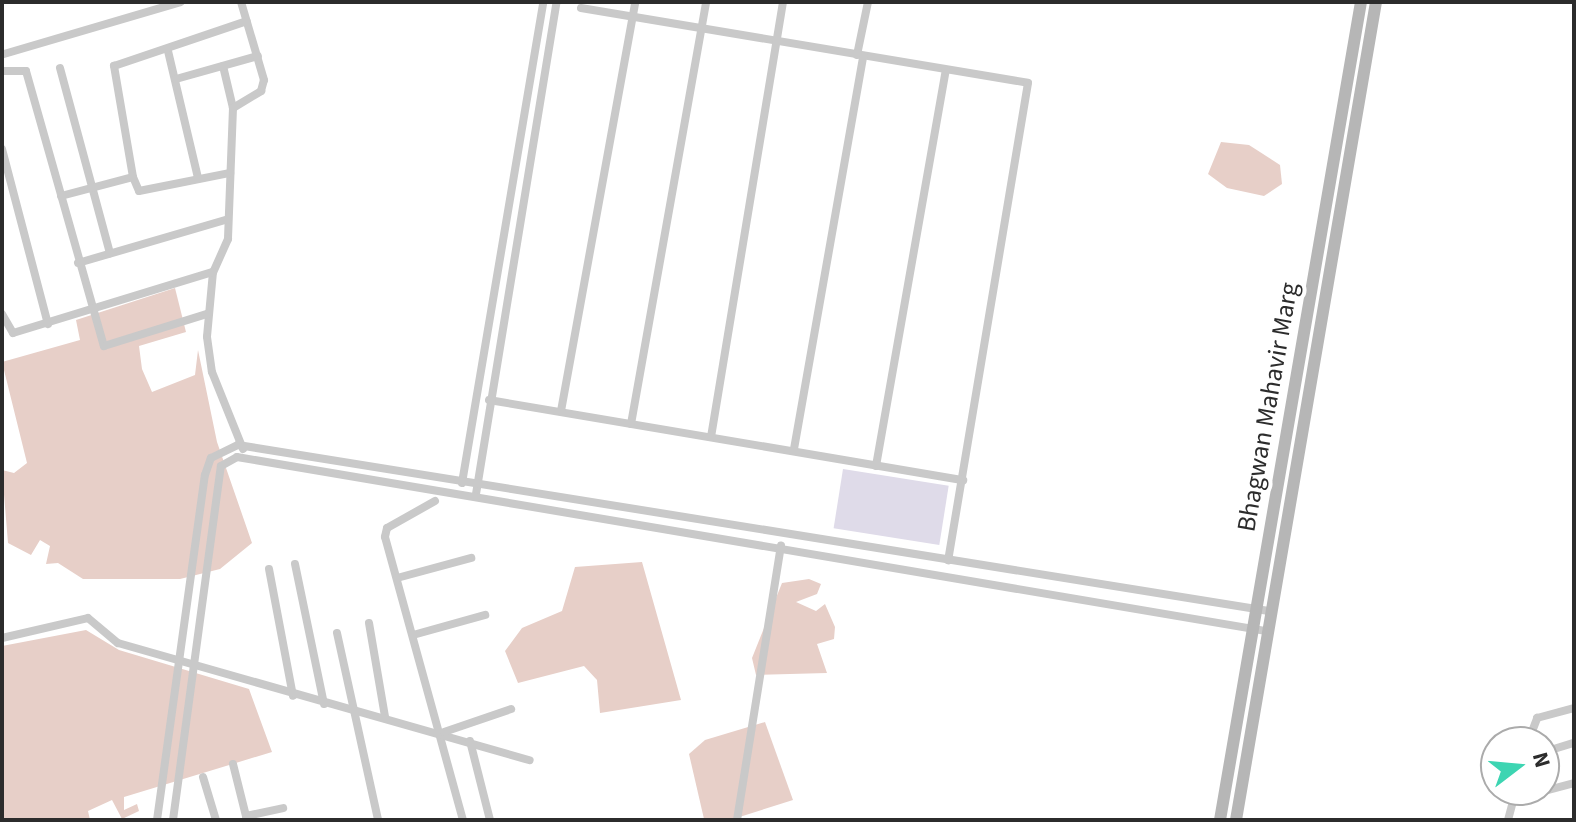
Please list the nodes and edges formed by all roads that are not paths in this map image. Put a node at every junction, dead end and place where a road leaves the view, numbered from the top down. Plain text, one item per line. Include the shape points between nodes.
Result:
1 (181, 2) edge
2 (241, 2) edge
3 (543, 2) edge
4 (557, 2) edge
5 (635, 2) edge
6 (706, 2) edge
7 (783, 2) edge
8 (868, 2) edge
9 (1361, 2) edge
10 (1376, 2) edge
11 (581, 8) dead end
12 (632, 16) junction
13 (247, 21) junction
14 (703, 28) junction
15 (779, 39) junction
16 (3, 50) edge
17 (168, 51) junction
18 (860, 55) junction
19 (258, 56) junction
20 (223, 66) junction
21 (60, 68) dead end
22 (946, 70) junction
23 (5, 71) edge
24 (176, 79) junction
25 (233, 108) junction
26 (2, 149) edge
27 (230, 173) junction
28 (133, 177) junction
29 (198, 178) junction
30 (92, 188) junction
31 (61, 196) junction
32 (228, 219) junction
33 (110, 253) junction
34 (78, 263) junction
35 (213, 272) junction
36 (91, 311) junction
37 (2, 314) edge
38 (207, 314) junction
39 (48, 324) junction
40 (489, 400) junction
41 (561, 411) junction
42 (631, 424) junction
43 (711, 437) junction
44 (242, 445) junction
45 (794, 449) junction
46 (245, 456) junction
47 (876, 466) junction
48 (462, 478) junction
49 (476, 480) junction
50 (963, 480) junction
51 (461, 492) junction
52 (476, 494) junction
53 (435, 501) dead end
54 (781, 546) junction
55 (471, 558) dead end
56 (948, 560) junction
57 (295, 564) dead end
58 (269, 569) dead end
59 (397, 578) junction
60 (1262, 610) junction
61 (485, 615) dead end
62 (369, 623) dead end
63 (1259, 630) junction
64 (337, 633) dead end
65 (3, 635) edge
66 (413, 635) junction
67 (178, 660) junction
68 (193, 665) junction
69 (293, 696) junction
70 (324, 704) junction
71 (1574, 708) edge
72 (511, 709) dead end
73 (350, 710) junction
74 (385, 717) junction
75 (1534, 726) edge
76 (441, 731) junction
77 (470, 741) junction
78 (530, 760) dead end
79 (233, 764) dead end
80 (203, 777) dead end
81 (283, 808) dead end
82 (247, 818) edge
83 (157, 820) edge
84 (173, 820) edge
85 (216, 820) edge
86 (378, 820) edge
87 (463, 820) edge
88 (490, 820) edge
89 (737, 820) edge
90 (1220, 820) edge
91 (1236, 820) edge

1 - 16 street
2 - 13 street
3 - 48 street
4 - 40 street
5 - 12 street
6 - 14 street
7 - 15 street
8 - 18 street
9 - 60 main road, Bhagwan Mahavir Marg
10 - 60 main road, Bhagwan Mahavir Marg
11 - 12 street
12 - 14 street
12 - 41 street
13 - 17 street via 181,38
13 - 19 street
14 - 15 street
14 - 42 street
15 - 18 street
15 - 43 street
16 - 23 street
17 - 24 street
17 - 28 street via 111,70
18 - 22 street
18 - 45 street
19 - 20 street
19 - 25 street via 261,91
20 - 24 street
20 - 25 street
21 - 30 street
22 - 47 street
22 - 50 street via 1030,87
23 - 31 street via 26,71
24 - 29 street
25 - 27 street
26 - 39 street
27 - 29 street
27 - 32 street
28 - 29 street via 139,191
28 - 30 street
30 - 31 street
30 - 33 street
31 - 34 street
32 - 33 street
32 - 35 street
33 - 34 street
34 - 36 street
35 - 36 street
35 - 38 street
36 - 38 street via 108,346
36 - 39 street
37 - 39 street via 8,332
38 - 44 street via 212,372
40 - 41 street
40 - 49 street
41 - 42 street
42 - 43 street
43 - 45 street
44 - 46 street
44 - 48 street
44 - 67 street via 218,451 205,475
45 - 47 street
46 - 51 street
46 - 68 street via 221,466
47 - 50 street
48 - 49 street
48 - 51 street
49 - 52 street
49 - 56 street
50 - 56 street
51 - 52 street
52 - 54 street
53 - 59 street via 385,532
54 - 63 street
54 - 89 street
55 - 59 street
56 - 60 street
57 - 70 street
58 - 69 street
59 - 66 street
60 - 63 main road, Bhagwan Mahavir Marg
61 - 66 street
62 - 74 street
63 - 90 main road, Bhagwan Mahavir Marg
63 - 91 main road, Bhagwan Mahavir Marg
64 - 73 street
65 - 67 street via 88,618 118,643
66 - 76 street
67 - 68 street
67 - 83 street
68 - 69 street
68 - 84 street
69 - 70 street
70 - 73 street
71 - 75 street via 1537,718
72 - 76 street
73 - 74 street
73 - 86 street
74 - 76 street
76 - 77 street
76 - 87 street
77 - 78 street
77 - 88 street
79 - 82 street
80 - 85 street
81 - 82 street

